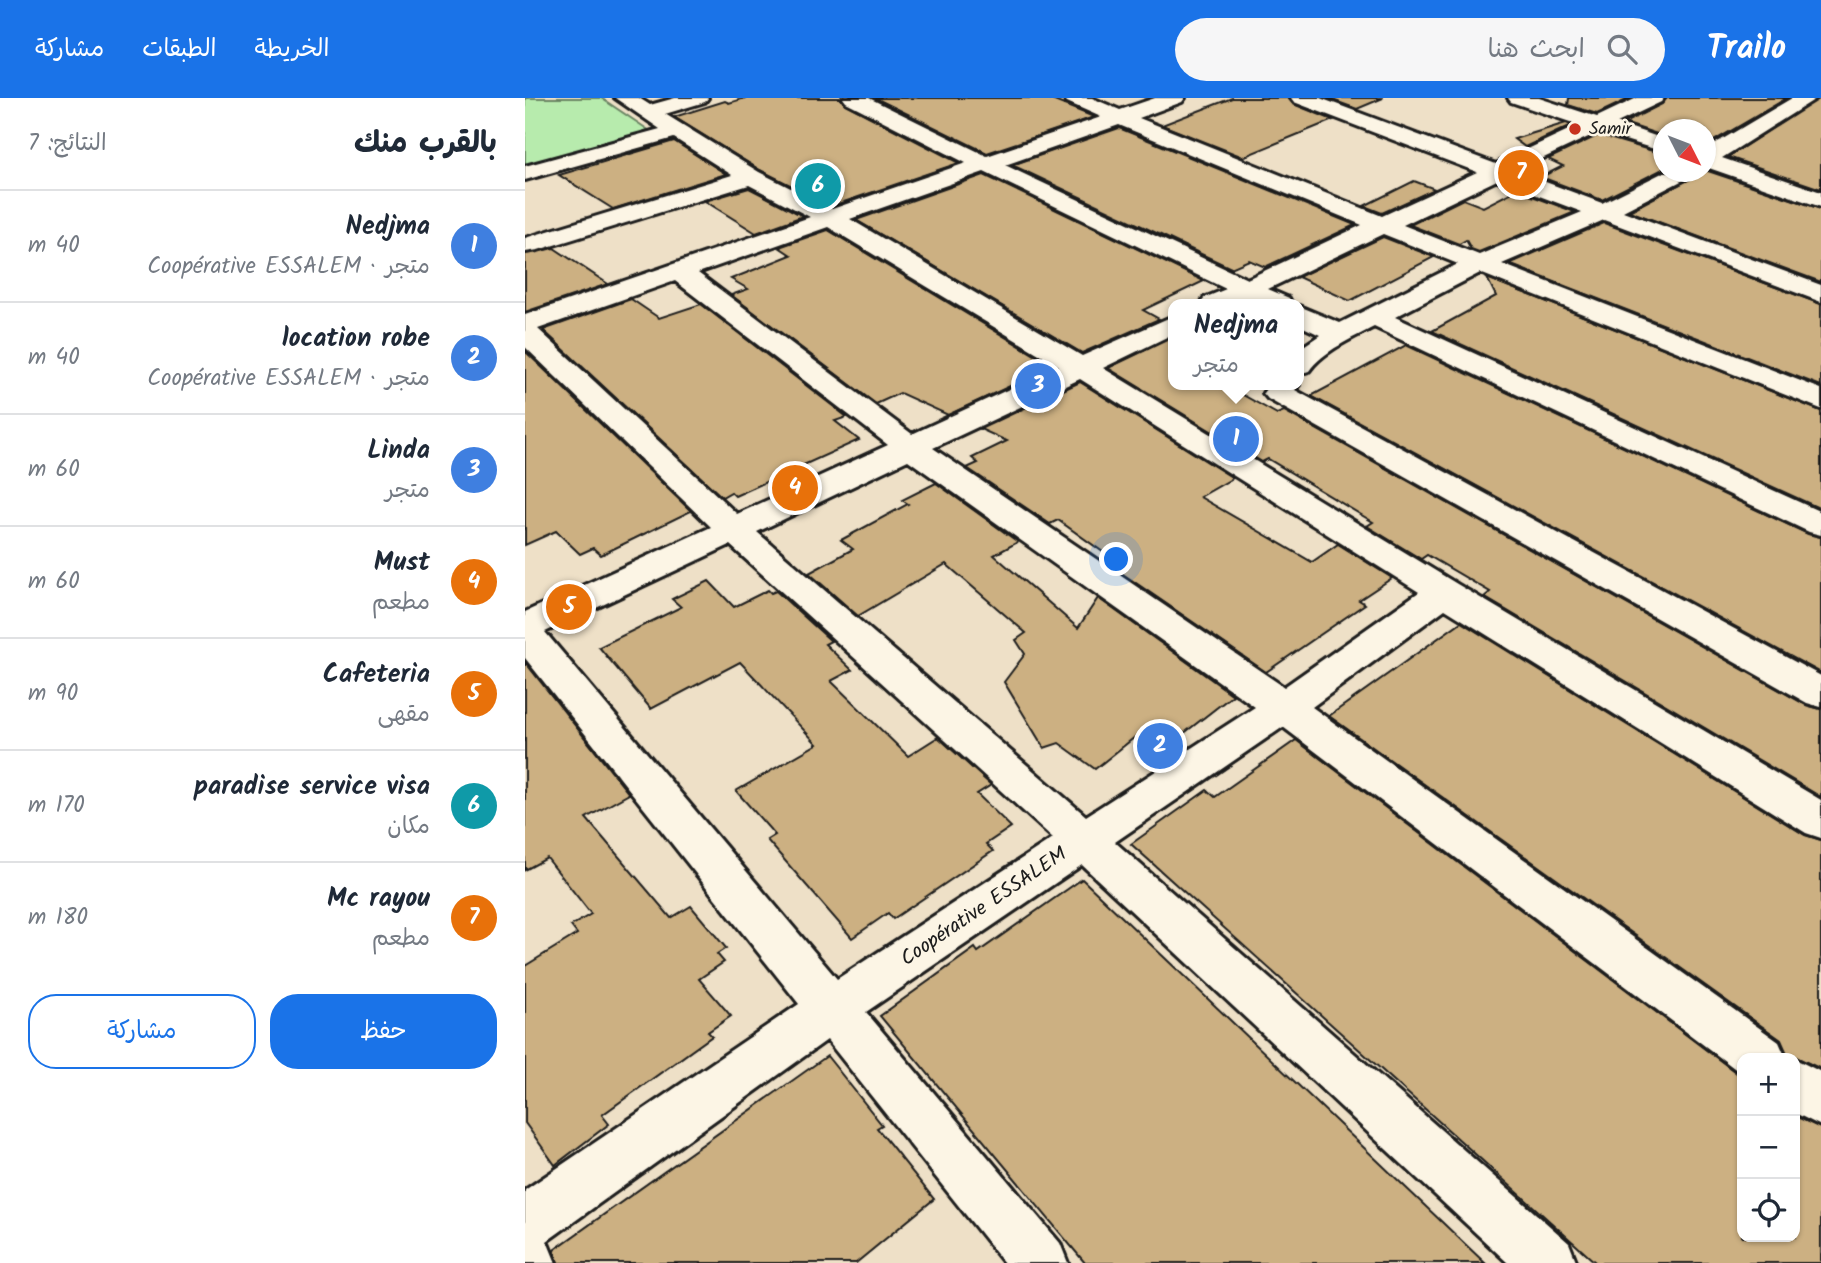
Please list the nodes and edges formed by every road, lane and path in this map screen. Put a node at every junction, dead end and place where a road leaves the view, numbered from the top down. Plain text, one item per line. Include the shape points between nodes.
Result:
1 (698, 98) edge
2 (853, 98) edge
3 (1074, 98) edge
4 (1175, 98) edge
5 (1301, 98) edge
6 (1518, 98) edge
7 (1654, 98) edge
8 (1807, 98) edge
9 (636, 105) edge
10 (1780, 112) junction
11 (1119, 117) junction
12 (1811, 120) dead end
13 (1597, 124) junction
14 (677, 131) junction
15 (1653, 142) edge
16 (1716, 153) edge
17 (1716, 163) edge
18 (985, 164) junction
19 (1498, 171) junction
20 (525, 173) edge
21 (751, 177) junction
22 (1662, 182) edge
23 (1821, 200) edge
24 (1603, 212) junction
25 (832, 219) junction
26 (1380, 226) junction
27 (529, 245) dead end
28 (1481, 263) junction
29 (679, 271) junction
30 (1247, 289) junction
31 (1821, 294) edge
32 (1225, 299) edge
33 (1268, 299) edge
34 (1304, 316) edge
35 (1376, 317) junction
36 (525, 324) edge
37 (1168, 326) edge
38 (525, 332) edge
39 (1340, 334) junction
40 (1304, 358) edge
41 (1081, 367) junction
42 (1280, 390) edge
43 (1821, 400) edge
44 (910, 447) junction
45 (1821, 525) edge
46 (734, 530) junction
47 (1444, 592) junction
48 (525, 627) edge
49 (525, 633) edge
50 (1821, 693) edge
51 (1283, 707) junction
52 (1821, 821) edge
53 (1084, 840) junction
54 (831, 1009) junction
55 (1754, 1053) edge
56 (1800, 1087) edge
57 (1821, 1102) edge
58 (525, 1223) edge
59 (525, 1257) edge
60 (528, 1263) edge
61 (1040, 1263) edge
62 (1549, 1263) edge

1 - 9 street
2 - 18 street
3 - 11 street
4 - 11 street
5 - 19 street
6 - 13 street
7 - 13 street
8 - 10 street
9 - 14 street
10 - 12 street
10 - 16 street
11 - 18 street
11 - 26 street
13 - 15 street
13 - 19 street
14 - 20 street
14 - 21 street
17 - 23 street
18 - 25 street
18 - 30 street
19 - 24 street
19 - 26 street
21 - 25 street
21 - 27 street
22 - 24 street
24 - 28 street
24 - 31 street
25 - 29 street
25 - 41 street
26 - 28 street
26 - 30 street
28 - 35 street
28 - 43 street
29 - 36 street
29 - 44 street
30 - 32 street
30 - 33 street
34 - 39 street
35 - 39 street
35 - 45 street
37 - 41 street
38 - 46 street
39 - 40 street
41 - 44 street
41 - 47 street
42 - 50 street via 1278,393
44 - 46 street
44 - 51 street
46 - 48 street
46 - 53 street
47 - 51 street, Coopérative ESSALEM
47 - 52 street
49 - 54 street
51 - 53 street, Coopérative ESSALEM
51 - 55 street
53 - 54 street, Coopérative ESSALEM
53 - 62 street
54 - 58 street, Coopérative ESSALEM
54 - 61 street
56 - 57 street
59 - 60 street

